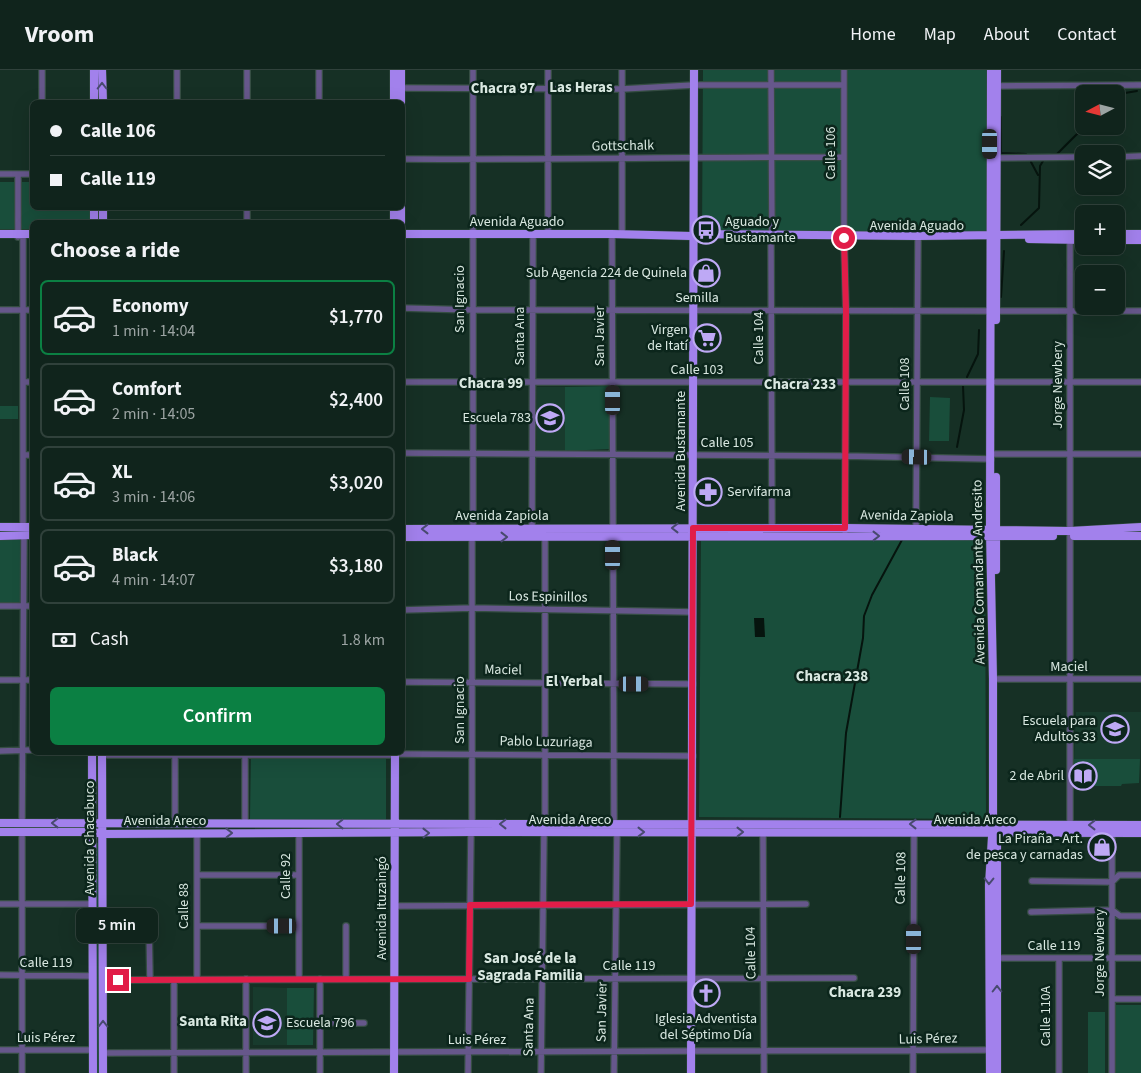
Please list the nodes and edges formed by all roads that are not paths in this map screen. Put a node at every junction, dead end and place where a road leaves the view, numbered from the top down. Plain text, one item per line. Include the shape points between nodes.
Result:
1 (42, 70) edge
2 (94, 70) edge
3 (102, 70) edge
4 (177, 70) edge
5 (247, 70) edge
6 (319, 70) edge
7 (394, 70) edge
8 (401, 70) edge
9 (473, 70) edge
10 (548, 70) edge
11 (622, 70) edge
12 (694, 70) edge
13 (771, 70) edge
14 (844, 70) edge
15 (991, 70) edge
16 (997, 70) edge
17 (694, 85) junction
18 (771, 85) junction
19 (844, 85) junction
20 (1141, 85) edge
21 (994, 86) junction
22 (398, 88) junction
23 (473, 88) junction
24 (548, 88) junction
25 (622, 88) junction
26 (42, 100) edge
27 (94, 100) edge
28 (102, 100) edge
29 (177, 100) edge
30 (247, 100) edge
31 (319, 100) edge
32 (395, 100) edge
33 (401, 100) edge
34 (1141, 156) edge
35 (694, 157) junction
36 (771, 157) junction
37 (844, 157) junction
38 (1075, 157) edge
39 (1125, 157) edge
40 (996, 158) junction
41 (405, 159) edge
42 (473, 160) junction
43 (548, 160) junction
44 (622, 160) junction
45 (0, 174) edge
46 (18, 174) junction
47 (30, 174) edge
48 (405, 234) edge
49 (533, 234) junction
50 (548, 234) junction
51 (612, 234) junction
52 (622, 234) junction
53 (1075, 234) edge
54 (1125, 234) edge
55 (1141, 234) edge
56 (473, 235) junction
57 (0, 236) edge
58 (21, 236) junction
59 (30, 236) edge
60 (693, 236) junction
61 (772, 237) junction
62 (844, 237) junction
63 (993, 237) junction
64 (918, 238) junction
65 (1070, 240) junction
66 (1075, 240) edge
67 (1125, 240) edge
68 (1141, 240) edge
69 (405, 308) edge
70 (0, 310) edge
71 (23, 310) junction
72 (30, 310) edge
73 (473, 310) junction
74 (533, 310) junction
75 (612, 310) junction
76 (694, 310) junction
77 (917, 310) junction
78 (772, 311) junction
79 (846, 311) junction
80 (993, 311) junction
81 (1071, 311) junction
82 (1141, 311) edge
83 (23, 382) junction
84 (30, 382) edge
85 (405, 382) edge
86 (472, 382) junction
87 (532, 382) junction
88 (612, 382) junction
89 (694, 382) junction
90 (772, 382) junction
91 (846, 382) junction
92 (917, 382) junction
93 (993, 382) junction
94 (1141, 382) edge
95 (1070, 383) junction
96 (405, 453) edge
97 (472, 454) junction
98 (532, 454) junction
99 (613, 454) junction
100 (1141, 454) edge
101 (23, 455) junction
102 (693, 455) junction
103 (772, 455) junction
104 (1070, 455) junction
105 (30, 456) edge
106 (845, 456) junction
107 (917, 457) junction
108 (993, 457) junction
109 (0, 527) edge
110 (23, 527) junction
111 (30, 527) edge
112 (532, 528) junction
113 (772, 528) junction
114 (1141, 528) edge
115 (405, 529) edge
116 (911, 531) junction
117 (613, 532) junction
118 (693, 532) junction
119 (845, 532) junction
120 (472, 533) junction
121 (993, 533) junction
122 (1070, 534) junction
123 (24, 535) junction
124 (30, 535) edge
125 (0, 536) edge
126 (1141, 536) edge
127 (405, 537) edge
128 (545, 537) junction
129 (0, 606) edge
130 (24, 606) junction
131 (30, 606) edge
132 (472, 608) junction
133 (405, 610) edge
134 (545, 610) junction
135 (613, 610) junction
136 (693, 612) junction
137 (997, 679) junction
138 (1070, 679) junction
139 (1141, 679) edge
140 (0, 680) edge
141 (23, 680) junction
142 (30, 680) edge
143 (405, 682) edge
144 (472, 682) junction
145 (545, 684) junction
146 (614, 684) junction
147 (693, 684) junction
148 (23, 750) junction
149 (30, 750) edge
150 (0, 751) edge
151 (405, 753) edge
152 (472, 754) junction
153 (92, 755) edge
154 (102, 755) edge
155 (175, 755) edge
156 (246, 755) edge
157 (396, 755) edge
158 (545, 755) junction
159 (614, 755) junction
160 (693, 756) junction
161 (0, 823) edge
162 (22, 823) junction
163 (246, 823) junction
164 (103, 824) junction
165 (175, 824) junction
166 (395, 824) junction
167 (1070, 825) junction
168 (1141, 825) edge
169 (93, 828) junction
170 (472, 828) junction
171 (544, 828) junction
172 (615, 828) junction
173 (691, 828) junction
174 (994, 829) junction
175 (0, 832) edge
176 (22, 832) junction
177 (763, 832) junction
178 (914, 832) junction
179 (197, 833) junction
180 (395, 833) junction
181 (1112, 833) junction
182 (1141, 833) edge
183 (103, 834) junction
184 (299, 834) junction
185 (197, 875) junction
186 (299, 875) junction
187 (1141, 875) edge
188 (1032, 881) dead end
189 (1112, 882) junction
190 (0, 904) edge
191 (22, 904) junction
192 (93, 904) junction
193 (691, 904) junction
194 (763, 904) junction
195 (806, 904) dead end
196 (470, 905) junction
197 (544, 905) junction
198 (616, 905) junction
199 (394, 906) junction
200 (1112, 910) junction
201 (1031, 912) dead end
202 (1141, 916) edge
203 (149, 924) dead end
204 (197, 926) junction
205 (299, 926) junction
206 (346, 926) dead end
207 (997, 958) junction
208 (1059, 958) junction
209 (1112, 958) junction
210 (1141, 958) edge
211 (0, 976) edge
212 (22, 976) junction
213 (93, 976) junction
214 (691, 978) junction
215 (764, 978) junction
216 (854, 978) dead end
217 (246, 979) junction
218 (299, 979) junction
219 (320, 979) junction
220 (346, 979) junction
221 (394, 979) junction
222 (469, 979) junction
223 (543, 979) junction
224 (615, 979) junction
225 (103, 980) junction
226 (150, 980) junction
227 (174, 980) junction
228 (197, 980) junction
229 (1112, 999) junction
230 (1141, 999) edge
231 (320, 1023) junction
232 (364, 1023) dead end
233 (0, 1050) edge
234 (22, 1050) junction
235 (93, 1050) junction
236 (990, 1050) junction
237 (913, 1051) junction
238 (469, 1052) junction
239 (541, 1052) junction
240 (614, 1052) junction
241 (691, 1052) junction
242 (764, 1052) junction
243 (103, 1053) junction
244 (174, 1053) junction
245 (246, 1053) junction
246 (320, 1053) junction
247 (394, 1053) junction
248 (22, 1073) edge
249 (92, 1073) edge
250 (103, 1073) edge
251 (174, 1073) edge
252 (246, 1073) edge
253 (320, 1073) edge
254 (394, 1073) edge
255 (468, 1073) edge
256 (541, 1073) edge
257 (614, 1073) edge
258 (691, 1073) edge
259 (764, 1073) edge
260 (912, 1073) edge
261 (990, 1073) edge
262 (997, 1073) edge
263 (1058, 1073) edge
264 (1112, 1073) edge

1 - 26 street
2 - 27 main road
28 -> 3 main road
4 - 29 street
5 - 30 street
6 - 31 street
7 - 22 main road
8 - 22 main road
9 - 23 street, San Ignacio
10 - 24 street
11 - 25 street
12 - 17 main road, Avenida Bustamante
13 - 18 street, Calle 104
14 - 19 street, Calle 106
15 - 21 main road, Avenida Comandante Andresito
16 - 21 main road, Avenida Comandante Andresito
17 - 18 street
17 - 25 street
17 - 35 main road, Avenida Bustamante
18 - 19 street
18 - 36 street, Calle 104
19 - 37 street, Calle 106
20 - 21 street
21 - 40 main road, Avenida Comandante Andresito
21 - 63 main road, Avenida Comandante Andresito
22 - 23 street
22 - 32 main road
22 - 33 main road
23 - 24 street
23 - 42 street, San Ignacio
24 - 25 street
24 - 43 street
25 - 44 street
34 - 39 street
35 - 36 street, Gottschalk
35 - 44 street, Gottschalk
35 - 60 main road, Avenida Bustamante
36 - 37 street, Gottschalk
36 - 61 street, Calle 104
37 - 62 street, Calle 106
38 - 40 street
40 - 63 main road, Avenida Comandante Andresito
41 - 42 street, Gottschalk
42 - 43 street, Gottschalk
42 - 56 street, San Ignacio
43 - 44 street, Gottschalk
43 - 50 street
44 - 52 street
45 - 46 street
46 - 47 street
46 - 58 street
48 - 56 main road, Avenida Aguado
49 - 50 main road, Avenida Aguado
49 - 56 main road, Avenida Aguado
49 - 74 street, Santa Ana
50 - 51 main road, Avenida Aguado
51 - 52 main road, Avenida Aguado
51 - 75 street, San Javier
52 - 60 main road, Avenida Aguado
53 - 63 main road, Avenida Aguado
54 - 55 main road
56 - 73 street, San Ignacio
57 - 58 main road
58 - 59 main road
58 - 71 street
60 - 61 main road, Avenida Aguado
60 - 76 main road, Avenida Bustamante
61 - 62 main road, Avenida Aguado
61 - 78 street, Calle 104
62 - 63 main road, Avenida Aguado
62 - 64 main road, Avenida Aguado
62 - 79 street, Calle 106
63 - 64 main road, Avenida Aguado
63 - 65 main road, Avenida Aguado
63 - 80 main road, Avenida Comandante Andresito
64 - 77 street, Calle 108
65 - 66 main road, Avenida Aguado
65 - 81 street, Jorge Newbery
67 - 68 main road
69 - 73 street, Semilla
70 - 71 street
71 - 72 street
71 - 83 street
73 - 74 street, Semilla
73 - 86 street, San Ignacio
74 - 75 street, Semilla
74 - 87 street, Santa Ana
75 - 76 street, Semilla
75 - 88 street, San Javier
76 - 78 street, Semilla
76 - 89 main road, Avenida Bustamante
77 - 79 street, Semilla
77 - 80 street, Semilla
77 - 92 street, Calle 108
78 - 79 street, Semilla
78 - 90 street, Calle 104
79 - 91 street, Calle 106
80 - 81 street, Semilla
80 - 93 main road, Avenida Comandante Andresito
81 - 82 street, Semilla
81 - 95 street, Jorge Newbery
83 - 84 street
83 - 101 street
85 - 86 street, Calle 103
86 - 87 street, Calle 103
86 - 97 street, San Ignacio
87 - 88 street, Calle 103
87 - 98 street, Santa Ana
88 - 89 street, Calle 103
88 - 99 street, San Javier
89 - 90 street, Calle 103
89 - 102 main road, Avenida Bustamante
90 - 91 street, Calle 103
90 - 103 street, Calle 104
91 - 92 street, Calle 103
91 - 106 street, Calle 106
92 - 93 street, Calle 103
92 - 107 street, Calle 108
93 - 95 street, Calle 103
93 - 108 main road, Avenida Comandante Andresito
94 - 95 street, Calle 103
95 - 104 street, Jorge Newbery
96 - 97 street, Calle 105
97 - 98 street, Calle 105
97 - 120 street, San Ignacio
98 - 99 street, Calle 105
98 - 112 street, Santa Ana
99 - 102 street, Calle 105
99 - 117 street, San Javier
100 - 104 street, Calle 105
101 - 105 street
101 - 110 street
102 - 103 street, Calle 105
102 - 118 main road, Avenida Bustamante
103 - 106 street, Calle 105
103 - 113 street, Calle 104
104 - 108 street, Calle 105
104 - 122 street, Jorge Newbery
106 - 107 street, Calle 105
106 - 119 street, Calle 106
107 - 108 street, Calle 105
107 - 116 street, Calle 108
108 - 121 main road, Avenida Comandante Andresito
109 - 110 main road
110 - 111 main road
112 - 117 main road, Avenida Zapiola
112 - 120 main road, Avenida Zapiola
113 - 118 main road, Avenida Zapiola
113 - 119 main road, Avenida Zapiola
114 - 122 main road, Avenida Zapiola
120 -> 115 main road, Avenida Zapiola
116 - 119 main road, Avenida Zapiola
116 - 121 main road, Avenida Zapiola
117 - 118 main road, Avenida Zapiola
117 - 128 main road, Avenida Zapiola
117 - 135 street, San Javier
118 - 119 main road, Avenida Zapiola
118 - 136 main road, Avenida Bustamante
120 - 127 main road, Avenida Zapiola
120 -> 128 main road, Avenida Zapiola
120 - 132 street, San Ignacio
121 - 122 main road, Avenida Zapiola
121 - 137 main road, Avenida Comandante Andresito
121 - 174 main road, Avenida Comandante Andresito
122 - 126 main road, Avenida Zapiola
122 - 138 street, Jorge Newbery
123 - 124 main road
123 - 125 main road
123 - 130 street
128 - 134 street, Santa Ana
129 - 130 street
130 - 131 street
130 - 141 street
132 - 133 street, Los Espinillos
132 - 134 street, Los Espinillos
132 - 144 street, San Ignacio
134 - 135 street, Los Espinillos
134 - 145 street, Santa Ana
135 - 136 street, Los Espinillos
135 - 146 street, San Javier
136 - 147 main road, Avenida Bustamante
137 - 138 street, Maciel
137 - 174 main road, Avenida Comandante Andresito
138 - 139 street, Maciel
138 - 167 street, Jorge Newbery
140 - 141 street
141 - 142 street
141 - 148 street
143 - 144 street, Maciel
144 - 145 street, Maciel
144 - 152 street, San Ignacio
145 - 146 street, Maciel
145 - 158 street, Santa Ana
146 - 147 street, Maciel
146 - 159 street, San Javier
147 - 160 main road, Avenida Bustamante
148 - 149 street
148 - 150 street
148 - 162 street
151 - 152 street, Pablo Luzuriaga
152 - 158 street, Pablo Luzuriaga
152 - 170 street, San Ignacio
153 - 169 main road, Avenida Chacabuco
154 - 164 main road, Avenida Chacabuco
155 - 165 street
156 - 163 street
157 - 166 main road, Avenida Ituzaingó
158 - 159 street, Pablo Luzuriaga
158 - 171 street, Santa Ana
159 - 160 street, Pablo Luzuriaga
159 - 172 street, San Javier
160 - 173 main road, Avenida Bustamante
161 - 162 main road, Avenida Areco
169 -> 162 main road, Avenida Areco
163 - 165 main road, Avenida Areco
166 -> 163 main road, Avenida Areco
164 - 165 main road, Avenida Areco
164 - 169 main road, Avenida Areco
164 - 183 main road, Avenida Chacabuco
166 - 170 main road, Avenida Areco
166 - 180 main road, Avenida Ituzaingó
168 -> 167 main road, Avenida Areco
167 - 174 main road, Avenida Areco
169 - 176 main road, Avenida Areco
169 - 183 main road, Avenida Areco
169 - 192 main road, Avenida Chacabuco
170 - 171 main road, Avenida Areco
180 -> 170 main road, Avenida Areco
170 - 196 street, San Ignacio
171 - 172 main road, Avenida Areco
171 - 197 street, Santa Ana
172 - 173 main road, Avenida Areco
172 - 198 street, San Javier
174 -> 173 main road, Avenida Areco
173 -> 177 main road, Avenida Areco
173 - 193 main road, Avenida Bustamante
174 - 178 main road, Avenida Areco
174 - 181 main road, Avenida Areco
174 - 207 main road, Avenida Comandante Andresito
174 -> 236 main road, Avenida Comandante Andresito via 989,885
175 - 176 main road, Avenida Areco
176 - 191 street
177 - 178 main road, Avenida Areco
177 - 194 street, Calle 104
178 - 237 street, Calle 108
179 - 183 main road, Avenida Areco
179 -> 184 main road, Avenida Areco
179 - 185 street, Calle 88
180 - 184 main road, Avenida Areco
180 - 199 main road, Avenida Ituzaingó
181 - 182 main road, Avenida Areco
181 - 189 street, Jorge Newbery
183 - 225 main road, Avenida Chacabuco
184 - 186 street, Calle 92
185 - 186 street
185 - 204 street, Calle 88
186 - 205 street, Calle 92
187 - 189 street via 1120,875
188 - 189 street
189 - 200 street, Jorge Newbery
190 - 191 street
191 - 192 street
191 - 212 street
192 - 213 main road, Avenida Chacabuco
193 - 194 street
193 - 198 street
193 - 214 main road, Avenida Bustamante
194 - 195 street
194 - 215 street, Calle 104
196 - 197 street
196 - 199 street
196 - 222 street, San Ignacio
197 - 198 street
197 - 223 street, Santa Ana
198 - 224 street, San Javier
199 - 221 main road, Avenida Ituzaingó
200 - 201 street
200 - 202 street via 1120,916
200 - 209 street, Jorge Newbery
203 - 226 street
204 - 205 street
204 - 228 street, Calle 88
205 - 218 street, Calle 92
206 - 220 street
207 - 208 street, Calle 119
262 -> 207 main road, Avenida Comandante Andresito
208 - 209 street, Calle 119
208 - 263 street, Calle 110A
209 - 210 street, Calle 119
209 - 229 street, Jorge Newbery
211 - 212 street, Calle 119
212 - 213 street, Calle 119
212 - 234 street
213 - 235 main road, Avenida Chacabuco
214 - 215 street, Calle 119
214 - 224 street, Calle 119
214 - 241 main road, Avenida Bustamante
215 - 216 street, Calle 119
215 - 242 street, Calle 104
217 - 218 street, Calle 119
217 - 228 street, Calle 119
217 - 245 street
218 - 219 street, Calle 119
219 - 220 street, Calle 119
219 - 231 street
220 - 221 street, Calle 119
221 - 222 street, Calle 119
221 - 247 main road, Avenida Ituzaingó
222 - 223 street, Calle 119
222 - 238 street, San Ignacio
223 - 224 street, Calle 119
223 - 239 street, Santa Ana
224 - 240 street, San Javier
225 - 226 street, Calle 119
243 -> 225 main road, Avenida Chacabuco
226 - 227 street, Calle 119
227 - 228 street, Calle 119
227 - 244 street
229 - 230 street
229 - 264 street, Jorge Newbery
231 - 232 street
231 - 246 street
233 - 234 street, Luis Pérez
234 - 235 street, Luis Pérez
234 - 248 street
235 - 249 main road, Avenida Chacabuco
236 - 237 street, Luis Pérez
236 - 261 main road, Avenida Comandante Andresito
237 - 242 street, Luis Pérez
237 - 260 street, Calle 108
238 - 239 street, Luis Pérez
238 - 247 street, Luis Pérez
238 - 255 street, San Ignacio
239 - 240 street, Luis Pérez
239 - 256 street, Santa Ana
240 - 241 street, Luis Pérez
240 - 257 street, San Javier
241 - 242 street, Luis Pérez
241 - 258 main road, Avenida Bustamante
242 - 259 street, Calle 104
243 - 244 street, Luis Pérez
243 - 250 main road, Avenida Chacabuco
244 - 245 street, Luis Pérez
244 - 251 street
245 - 246 street, Luis Pérez
245 - 252 street
246 - 247 street, Luis Pérez
246 - 253 street
247 - 254 main road, Avenida Ituzaingó

